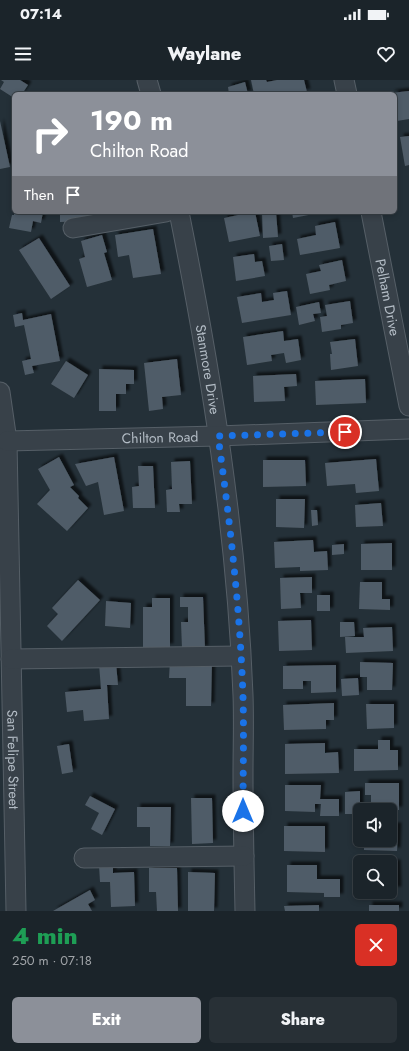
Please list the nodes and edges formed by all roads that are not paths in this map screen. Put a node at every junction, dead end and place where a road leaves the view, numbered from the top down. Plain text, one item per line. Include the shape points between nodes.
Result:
1 (147, 80) edge
2 (344, 80) edge
3 (150, 92) edge
4 (347, 92) edge
5 (154, 214) edge
6 (180, 214) edge
7 (371, 214) edge
8 (73, 228) dead end
9 (0, 392) edge
10 (409, 406) edge
11 (409, 430) edge
12 (4, 435) edge
13 (218, 436) junction
14 (5, 622) edge
15 (240, 656) junction
16 (11, 659) junction
17 (244, 856) junction
18 (84, 858) dead end
19 (16, 911) edge
20 (245, 911) edge

1 - 3 street
2 - 4 street
5 - 8 street
6 - 13 street, Stanmore Drive
7 - 10 street, Pelham Drive
9 - 12 street, San Felipe Street
11 - 13 street, Chilton Road
12 - 13 street, Chilton Road
12 - 14 street, San Felipe Street
13 - 15 street, Stanmore Drive via 230,528
14 - 16 street, San Felipe Street
15 - 16 street
15 - 17 street, Stanmore Drive via 243,696
16 - 19 street, San Felipe Street
17 - 18 street
17 - 20 street, Stanmore Drive

